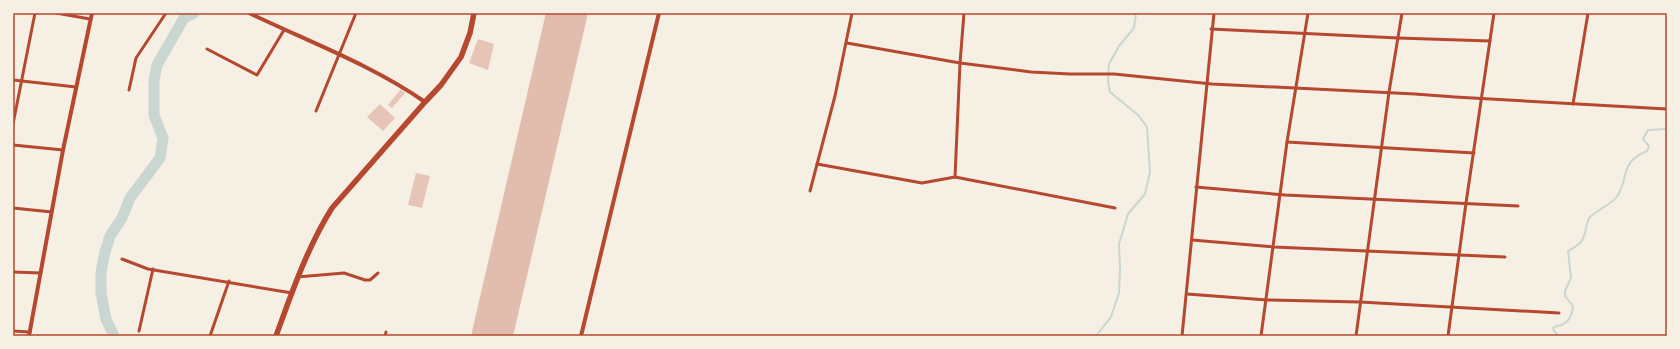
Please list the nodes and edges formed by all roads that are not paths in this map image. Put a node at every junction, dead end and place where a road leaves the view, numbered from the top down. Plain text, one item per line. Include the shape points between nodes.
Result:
1 (34, 13) edge
2 (56, 13) edge
3 (92, 13) edge
4 (166, 13) edge
5 (249, 13) edge
6 (356, 13) edge
7 (474, 13) edge
8 (659, 13) edge
9 (852, 13) edge
10 (964, 13) edge
11 (1214, 13) edge
12 (1308, 13) edge
13 (1402, 13) edge
14 (1494, 13) edge
15 (1588, 13) edge
16 (90, 19) junction
17 (1211, 29) junction
18 (284, 30) junction
19 (1304, 34) junction
20 (1398, 38) junction
21 (1490, 40) junction
22 (847, 43) junction
23 (207, 49) dead end
24 (339, 55) junction
25 (960, 63) junction
26 (13, 80) edge
27 (22, 81) junction
28 (1206, 83) junction
29 (76, 87) junction
30 (1295, 88) junction
31 (129, 90) dead end
32 (1389, 92) junction
33 (1482, 99) junction
34 (425, 102) junction
35 (1573, 104) junction
36 (1667, 109) edge
37 (316, 111) dead end
38 (13, 124) edge
39 (1287, 142) junction
40 (13, 145) edge
41 (1382, 147) junction
42 (63, 150) junction
43 (1474, 153) junction
44 (817, 164) junction
45 (955, 177) junction
46 (1196, 187) junction
47 (810, 191) dead end
48 (1280, 194) junction
49 (1374, 200) junction
50 (1466, 203) junction
51 (1518, 206) dead end
52 (13, 208) edge
53 (1115, 208) dead end
54 (52, 212) junction
55 (1192, 240) junction
56 (1274, 247) junction
57 (1368, 250) junction
58 (1459, 255) junction
59 (1505, 257) dead end
60 (122, 259) dead end
61 (153, 269) junction
62 (13, 272) edge
63 (41, 273) junction
64 (378, 273) dead end
65 (298, 277) junction
66 (229, 281) junction
67 (292, 293) junction
68 (1187, 294) junction
69 (1267, 300) junction
70 (1360, 302) junction
71 (1452, 307) junction
72 (1559, 313) dead end
73 (13, 331) edge
74 (139, 331) dead end
75 (29, 334) edge
76 (210, 336) edge
77 (276, 336) edge
78 (581, 336) edge
79 (1182, 336) edge
80 (1261, 336) edge
81 (1356, 336) edge
82 (1448, 336) edge

1 - 27 street
2 - 16 street
3 - 16 street
4 - 31 street via 136,58
5 - 18 street
6 - 24 street
7 - 34 highway via 470,33 460,57 441,85
8 - 78 street
9 - 22 street
10 - 25 street
11 - 17 street
12 - 19 street
13 - 20 street
14 - 21 street
15 - 35 street
16 - 29 street
17 - 19 street
17 - 28 street
18 - 23 street via 257,75
18 - 24 street
19 - 20 street
19 - 30 street
20 - 21 street
20 - 32 street
21 - 33 street
22 - 25 street
22 - 44 street
24 - 34 street via 406,89
24 - 37 street
25 - 28 street via 1032,72 1103,73
25 - 45 street
26 - 27 street
27 - 29 street
27 - 38 street
28 - 30 street
28 - 46 street
29 - 42 street
30 - 32 street
30 - 39 street
32 - 33 street
32 - 41 street
33 - 35 street
33 - 43 street
34 - 65 highway via 332,208 313,242
35 - 36 street
39 - 41 street
39 - 48 street
40 - 42 street
41 - 43 street
41 - 49 street
42 - 54 street
43 - 50 street
44 - 45 street via 922,183
44 - 47 street
45 - 53 street
46 - 48 street
46 - 55 street
48 - 49 street
48 - 56 street
49 - 50 street
49 - 57 street
50 - 51 street
50 - 58 street
52 - 54 street
54 - 63 street
55 - 56 street
55 - 68 street
56 - 57 street
56 - 69 street
57 - 58 street
57 - 70 street
58 - 59 street
58 - 71 street
60 - 61 street
61 - 66 street
61 - 74 street
62 - 63 street
63 - 75 street
64 - 65 street via 370,280 344,273
65 - 67 highway
66 - 67 street
66 - 76 street
67 - 77 highway
68 - 69 street
68 - 79 street
69 - 70 street
69 - 80 street
70 - 71 street
70 - 81 street
71 - 72 street
71 - 82 street
73 - 75 street

